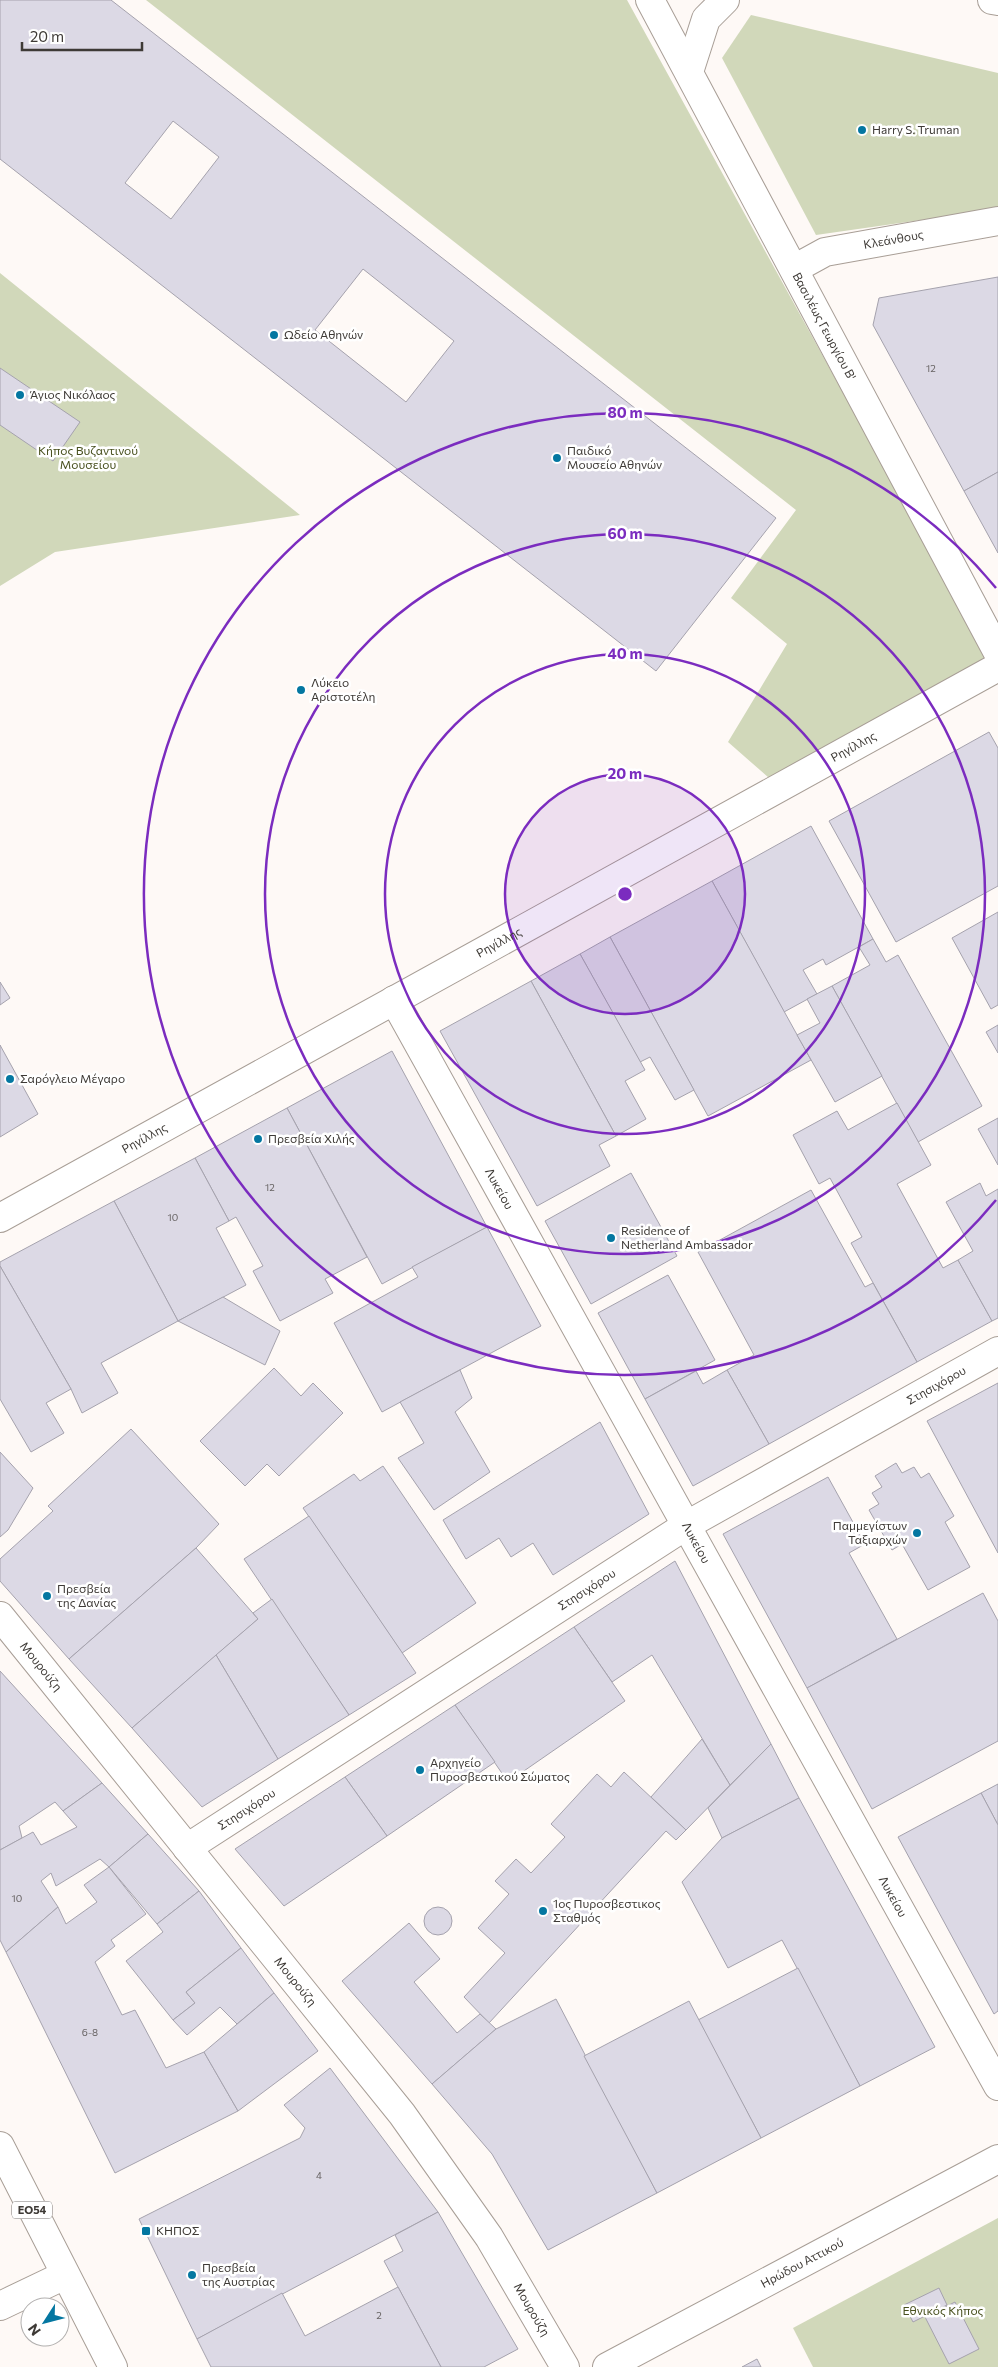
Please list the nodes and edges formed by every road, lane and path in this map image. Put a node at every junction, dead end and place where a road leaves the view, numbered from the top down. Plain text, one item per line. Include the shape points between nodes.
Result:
1 (650, 0) edge
2 (725, 0) edge
3 (992, 0) edge
4 (998, 2) edge
5 (689, 72) junction
6 (998, 221) edge
7 (794, 269) junction
8 (998, 653) edge
9 (998, 667) edge
10 (394, 1000) junction
11 (0, 1218) edge
12 (998, 1351) edge
13 (687, 1525) junction
14 (0, 1616) edge
15 (187, 1848) junction
16 (998, 2086) edge
17 (0, 2146) edge
18 (998, 2159) edge
19 (65, 2275) junction
20 (0, 2306) edge
21 (113, 2367) edge
22 (565, 2367) edge
23 (607, 2367) edge

1 - 5 street, Βασιλέως Γεωργίου Β'
2 - 5 street via 706,19
3 - 4 street
5 - 7 street, Βασιλέως Γεωργίου Β'
6 - 7 street, Κλεάνθους via 825,252
7 - 8 street, Βασιλέως Γεωργίου Β'
9 - 10 street, Ρηγίλλης
10 - 11 street, Ρηγίλλης
10 - 13 street, Λυκείου
12 - 13 street, Στησιχόρου
13 - 15 street, Στησιχόρου
13 - 16 street, Λυκείου
14 - 15 street, Μουρούζη
15 - 22 street, Μουρούζη via 402,2114 489,2237
17 - 19 street, ΕΟ54
18 - 23 street, Ηρώδου Αττικού
19 - 20 street
19 - 21 street, ΕΟ54

